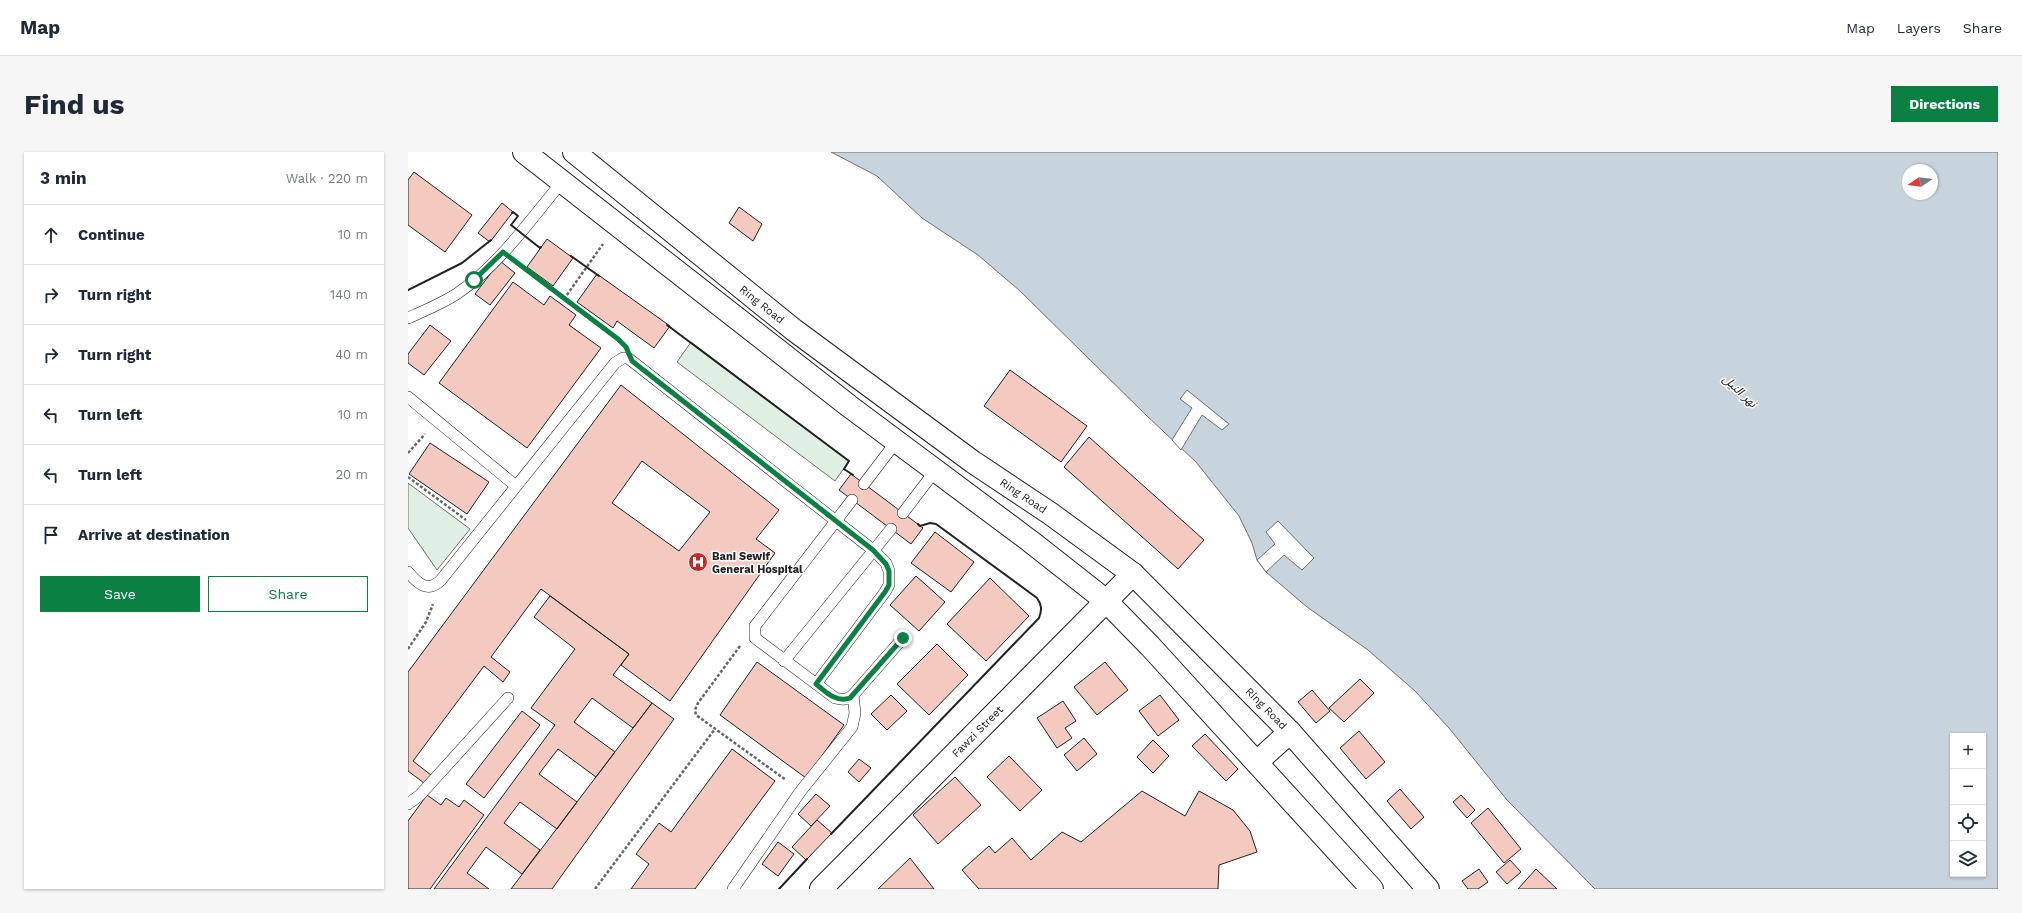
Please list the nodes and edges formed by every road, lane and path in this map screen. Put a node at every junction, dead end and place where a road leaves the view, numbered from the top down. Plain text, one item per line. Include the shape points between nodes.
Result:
1 (524, 152) edge
2 (574, 152) edge
3 (562, 182) junction
4 (617, 225) junction
5 (503, 252) junction
6 (564, 299) junction
7 (408, 318) edge
8 (632, 361) junction
9 (408, 397) edge
10 (436, 420) junction
11 (896, 442) junction
12 (408, 453) edge
13 (935, 471) junction
14 (408, 477) edge
15 (864, 484) dead end
16 (516, 486) junction
17 (852, 500) dead end
18 (903, 513) dead end
19 (838, 521) junction
20 (890, 529) dead end
21 (481, 530) junction
22 (873, 550) junction
23 (408, 572) edge
24 (1133, 574) junction
25 (436, 585) junction
26 (1105, 600) junction
27 (755, 626) junction
28 (903, 638) dead end
29 (409, 644) edge
30 (408, 649) edge
31 (784, 660) junction
32 (816, 684) junction
33 (853, 695) junction
34 (508, 698) dead end
35 (715, 730) junction
36 (1290, 732) junction
37 (1257, 762) junction
38 (800, 792) junction
39 (408, 804) edge
40 (595, 889) edge
41 (733, 889) edge
42 (820, 889) edge
43 (1372, 889) edge
44 (1428, 889) edge

1 - 3 main road
2 - 24 main road, Ring Road via 794,330 973,462 1051,514
3 - 4 main road
3 - 5 lane
4 - 6 path
4 - 11 main road
5 - 6 path
5 - 7 lane via 456,295
6 - 8 path via 623,342
8 - 16 lane via 623,358 615,363
8 - 19 lane
9 - 10 lane
10 - 12 path
10 - 16 lane
11 - 13 main road
11 - 15 lane
13 - 18 lane
13 - 26 main road
14 - 21 path
16 - 21 lane
17 - 19 lane
19 - 22 lane
19 - 27 lane
20 - 22 lane
21 - 25 lane
22 - 31 lane
22 - 32 lane via 886,564 889,585
23 - 25 lane via 420,585
24 - 26 main road, Fawzi Street
24 - 36 main road, Ring Road
25 - 29 path via 431,610
26 - 37 main road
26 - 42 main road, Fawzi Street
27 - 31 lane via 754,634 758,641
27 - 35 path via 696,706 696,715
28 - 33 lane
29 - 30 path
31 - 32 lane
32 - 33 lane via 840,700
33 - 38 lane via 855,713 852,727
34 - 39 lane via 420,795
35 - 38 path
35 - 40 path
36 - 37 main road
36 - 44 main road, Ring Road
37 - 43 main road
38 - 41 lane

